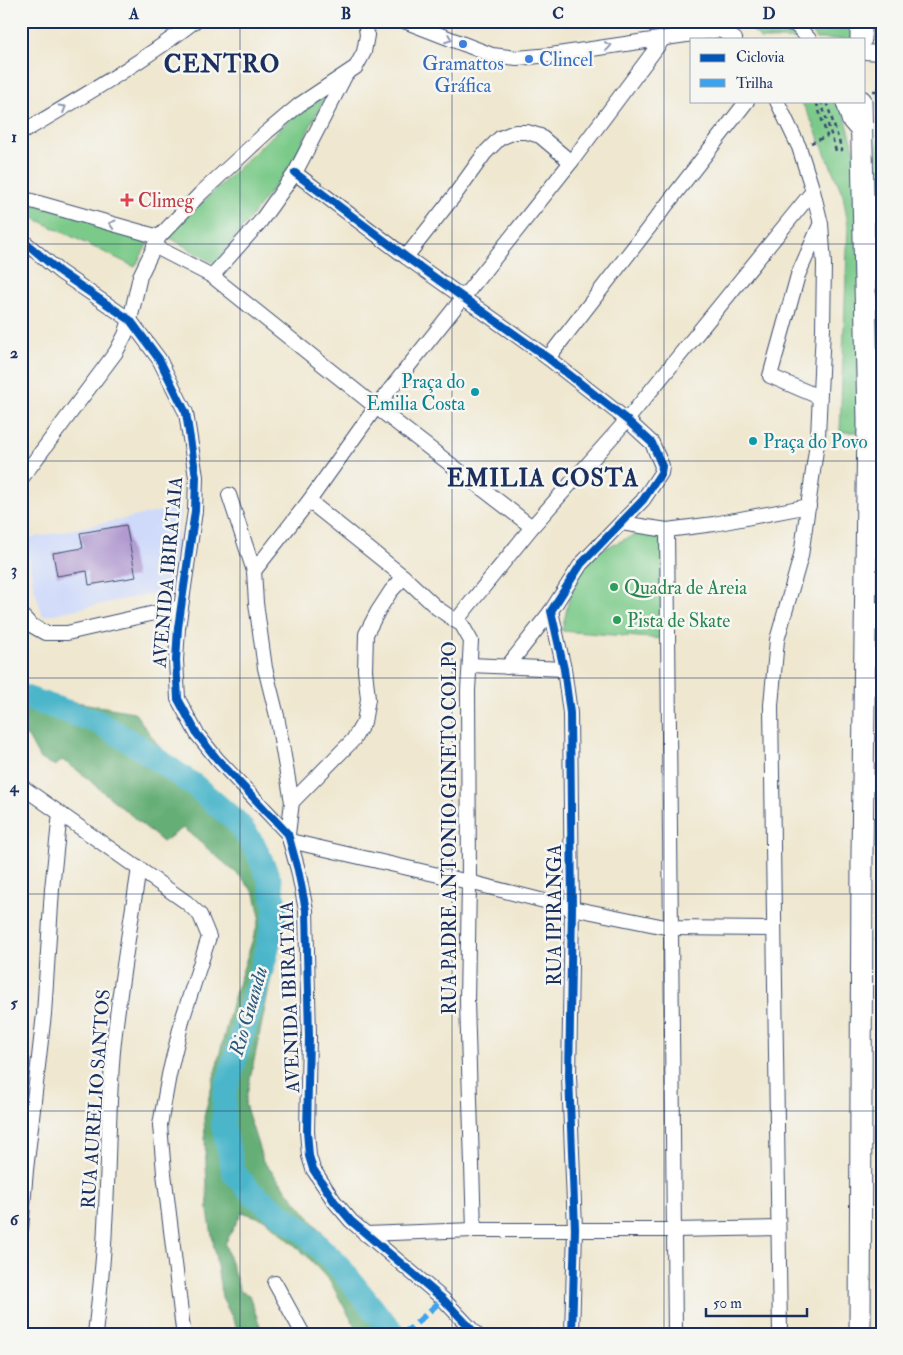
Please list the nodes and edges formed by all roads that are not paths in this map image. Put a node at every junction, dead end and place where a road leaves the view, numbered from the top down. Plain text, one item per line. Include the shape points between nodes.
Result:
1 (195, 21) edge
2 (365, 21) edge
3 (781, 21) edge
4 (861, 21) edge
5 (412, 22) edge
6 (796, 23) edge
7 (720, 26) edge
8 (734, 38) edge
9 (808, 38) edge
10 (861, 38) edge
11 (663, 39) junction
12 (866, 52) edge
13 (882, 54) edge
14 (345, 75) junction
15 (746, 102) edge
16 (777, 102) edge
17 (844, 102) edge
18 (861, 102) edge
19 (21, 133) edge
20 (861, 134) junction
21 (571, 162) junction
22 (295, 173) junction
23 (813, 191) junction
24 (21, 198) edge
25 (872, 202) edge
26 (821, 224) junction
27 (21, 239) edge
28 (156, 242) junction
29 (406, 257) junction
30 (212, 276) junction
31 (462, 298) junction
32 (130, 320) junction
33 (548, 358) junction
34 (820, 397) junction
35 (376, 407) junction
36 (627, 420) junction
37 (21, 479) edge
38 (229, 495) dead end
39 (309, 501) junction
40 (809, 506) junction
41 (621, 523) junction
42 (532, 527) junction
43 (667, 530) junction
44 (254, 571) junction
45 (404, 577) junction
46 (181, 607) junction
47 (551, 611) junction
48 (21, 615) edge
49 (873, 616) edge
50 (456, 621) junction
51 (470, 665) junction
52 (506, 667) junction
53 (564, 670) junction
54 (21, 786) edge
55 (292, 802) junction
56 (60, 813) junction
57 (289, 838) junction
58 (140, 868) junction
59 (469, 882) junction
60 (572, 908) junction
61 (670, 928) junction
62 (773, 928) junction
63 (778, 1228) junction
64 (21, 1229) edge
65 (575, 1229) junction
66 (474, 1230) junction
67 (673, 1230) junction
68 (365, 1234) junction
69 (275, 1283) dead end
70 (184, 1332) edge
71 (94, 1334) edge
72 (303, 1334) edge
73 (476, 1334) edge
74 (572, 1334) edge
75 (675, 1334) edge
76 (780, 1334) edge
77 (860, 1334) edge

19 -> 1 street via 115,76
2 - 14 street via 364,52 356,67
3 - 6 street
4 - 10 highway
5 -> 11 street via 492,55 511,58
6 - 9 street
7 - 8 street
7 - 11 street
11 - 21 street
12 - 13 street
14 - 22 street
14 - 28 street via 299,105 267,132 200,194
15 - 33 street
16 - 23 street via 799,147
17 - 20 street via 849,121
18 - 20 highway
20 - 25 highway
21 - 29 street via 540,136 515,132 500,138
21 - 31 street
22 - 29 street
22 - 30 street via 260,222
23 - 26 street
23 - 36 street
28 -> 24 street
25 - 49 highway via 868,421
26 - 34 street via 824,264
26 - 34 street via 798,275 770,376
27 - 32 street, AVENIDA IBIRATAIA via 60,272
28 - 30 street
28 - 32 street via 140,276
29 - 31 street
30 - 35 street
31 - 33 street
31 - 35 street
32 - 37 street via 116,352
32 - 46 street, AVENIDA IBIRATAIA via 159,359 186,413 194,457 195,510
33 - 36 street
34 - 40 street
35 - 39 street
35 - 42 street
36 - 41 street via 652,443 662,466 661,473 643,500
36 - 42 street
38 - 44 street
39 - 44 street
39 - 45 street, RUA PADRE ANTONIO GINETO COLPO
40 - 43 street
40 - 62 street via 801,556 776,640 772,686
41 - 43 street
41 - 47 street via 581,564
42 - 50 street
43 - 61 street
44 - 55 street via 265,668
45 - 50 street, RUA PADRE ANTONIO GINETO COLPO
45 - 55 street via 382,604 366,634 364,670 368,699 364,722 353,740
46 - 48 street via 67,634 45,633
46 - 57 street, AVENIDA IBIRATAIA via 176,660 178,699 197,734
47 - 52 street
47 - 53 street, RUA IPIRANGA
49 - 77 highway
50 - 51 street, RUA PADRE ANTONIO GINETO COLPO via 470,636
51 - 52 street
51 - 59 street, RUA PADRE ANTONIO GINETO COLPO
52 - 53 street
53 - 60 street, RUA IPIRANGA via 570,713
54 - 56 street
55 - 57 street
56 - 58 street
56 - 64 street via 44,1014
57 - 59 street
57 - 68 street, AVENIDA IBIRATAIA via 306,910 309,1156 313,1169 334,1201
58 - 70 street via 194,908 209,937 183,1017 160,1125
58 - 71 street, RUA AURELIO SANTOS via 113,1051 106,1225
59 - 60 street
59 - 66 street, RUA PADRE ANTONIO GINETO COLPO via 467,1002
60 - 61 street
60 - 65 street, RUA IPIRANGA via 569,1076
61 - 62 street
61 - 67 street
62 - 63 street
63 - 67 street
63 - 76 street
65 - 66 street
65 - 67 street
65 - 74 street, RUA IPIRANGA
66 - 68 street
67 - 75 street
68 - 73 street, AVENIDA IBIRATAIA via 444,1299
69 - 72 street

